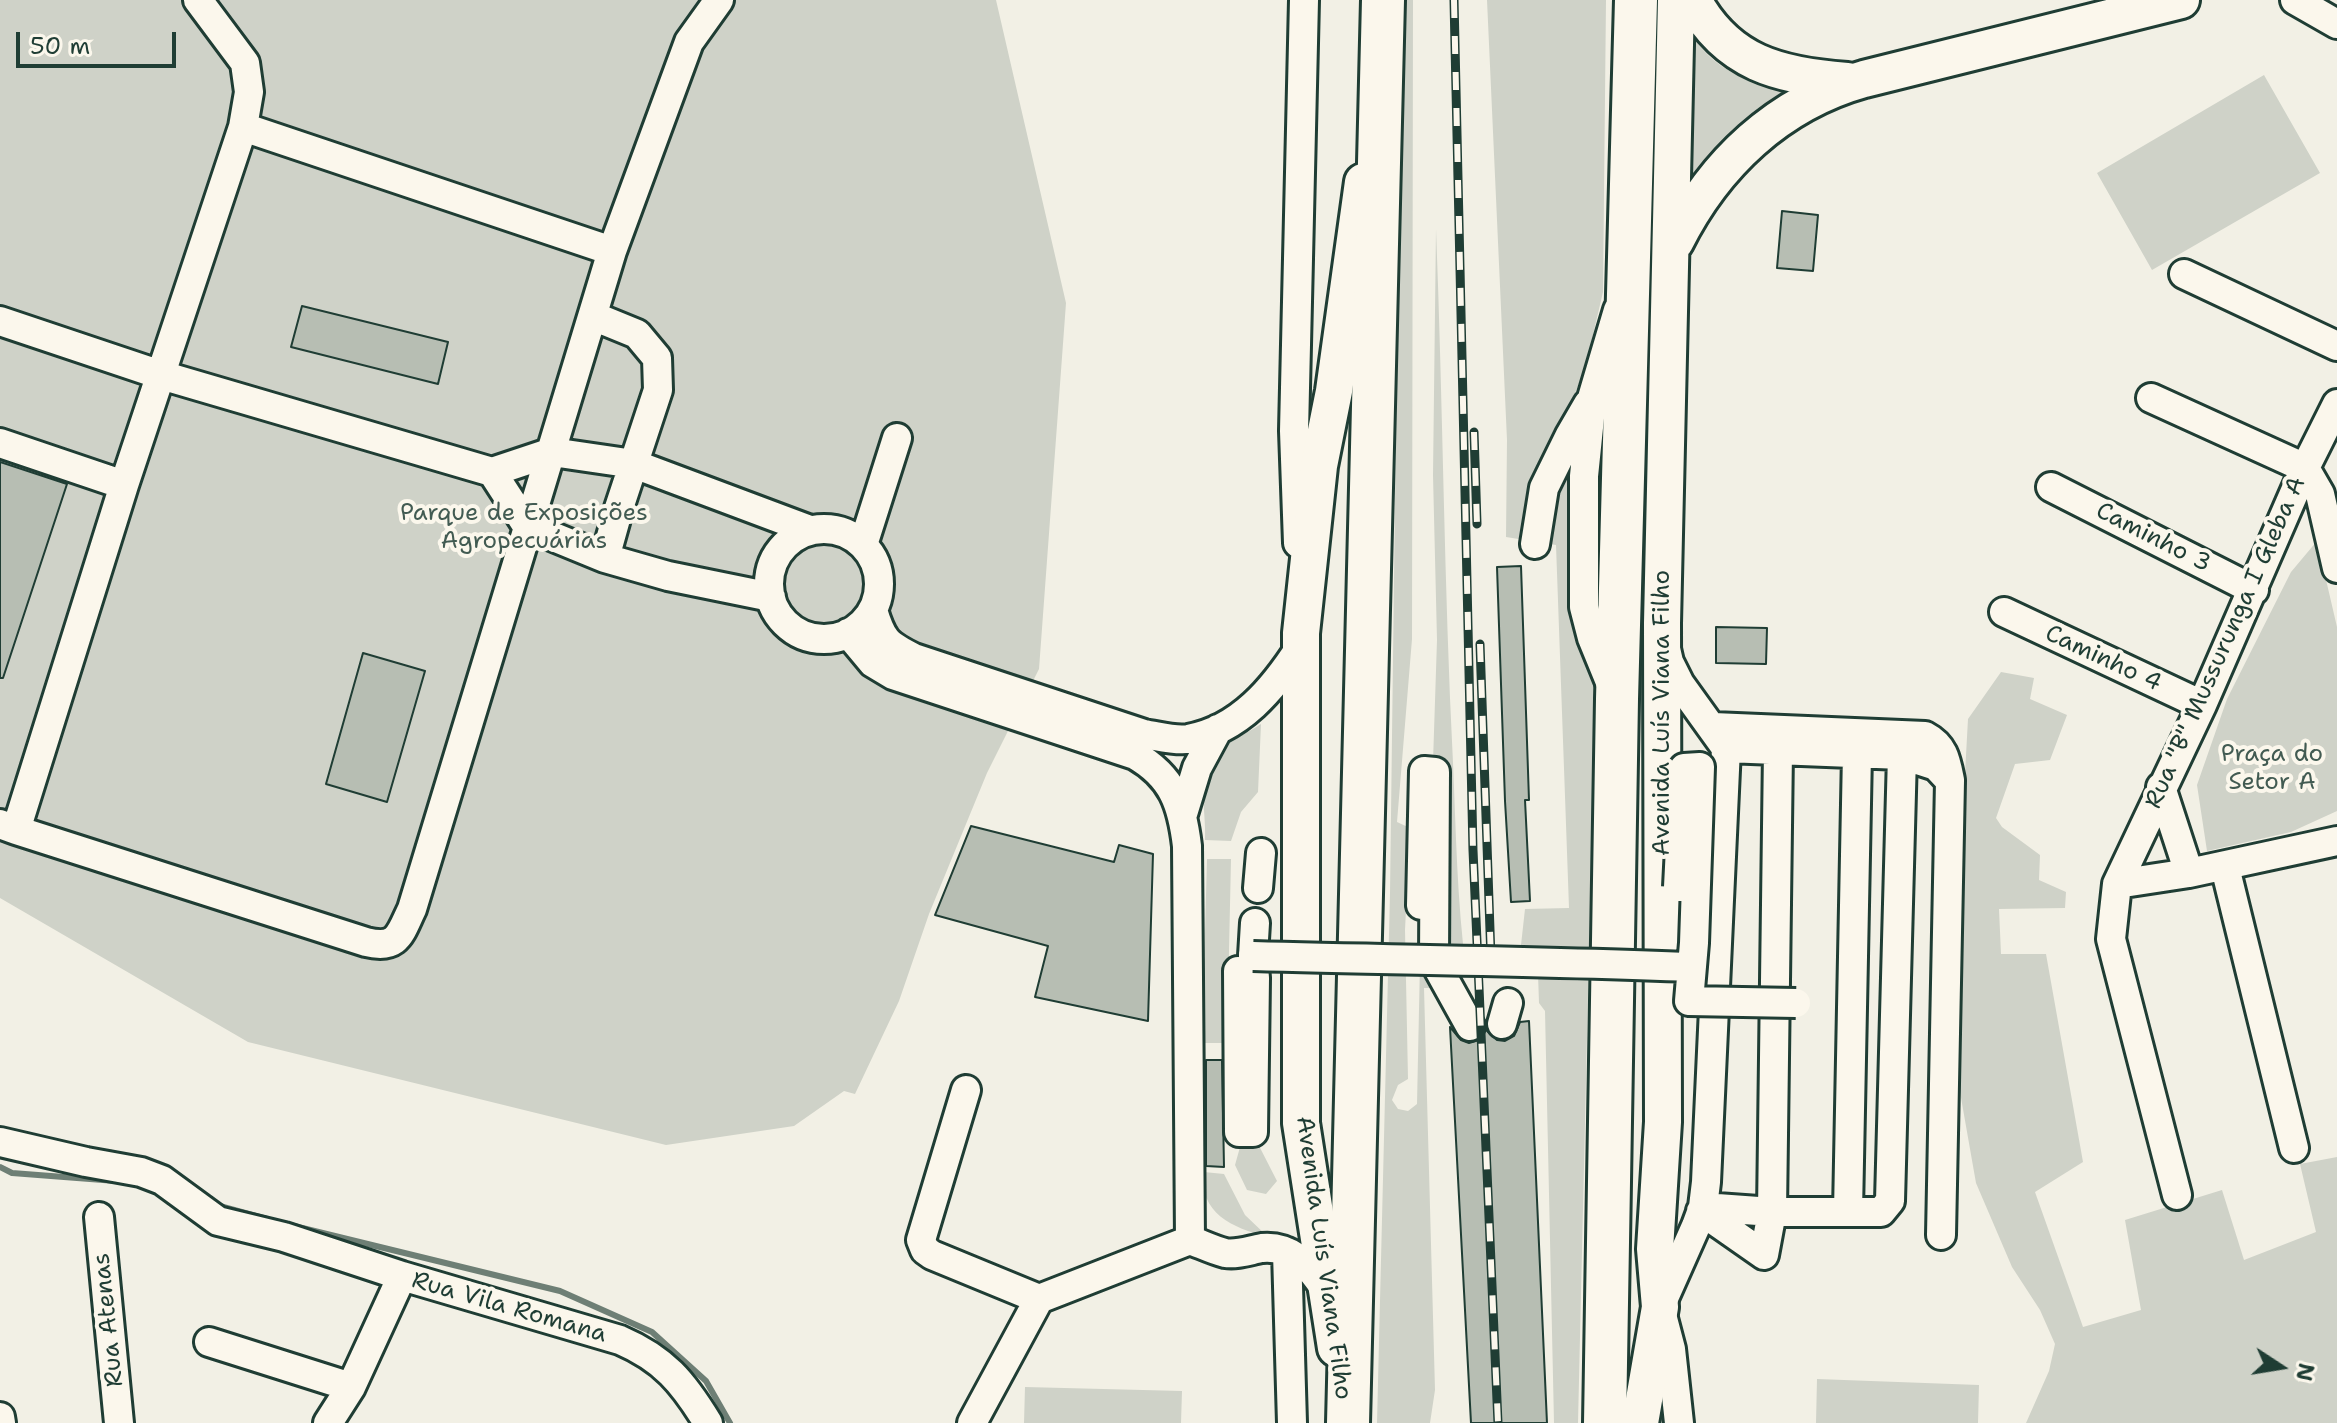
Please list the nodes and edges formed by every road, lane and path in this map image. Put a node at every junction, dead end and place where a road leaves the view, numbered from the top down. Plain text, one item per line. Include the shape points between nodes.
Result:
1 (198, 0) edge
2 (719, 0) edge
3 (1304, 0) edge
4 (1383, 0) edge
5 (1636, 0) edge
6 (1676, 0) edge
7 (1693, 0) edge
8 (2181, 0) edge
9 (2295, 0) edge
10 (2111, 8) edge
11 (2337, 24) edge
12 (1382, 42) junction
13 (1856, 81) junction
14 (243, 127) junction
15 (1672, 247) junction
16 (612, 251) junction
17 (1629, 274) junction
18 (2184, 274) dead end
19 (593, 316) junction
20 (0, 321) edge
21 (2337, 346) edge
22 (161, 375) junction
23 (2151, 398) dead end
24 (2337, 404) edge
25 (889, 435) dead end
26 (1579, 437) junction
27 (0, 443) edge
28 (552, 452) junction
29 (2318, 458) edge
30 (634, 464) junction
31 (492, 472) junction
32 (124, 485) junction
33 (2051, 487) dead end
34 (527, 526) junction
35 (810, 530) junction
36 (854, 539) junction
37 (1535, 544) dead end
38 (605, 558) junction
39 (2337, 568) edge
40 (2254, 590) junction
41 (771, 597) junction
42 (873, 610) junction
43 (2004, 612) dead end
44 (1662, 623) junction
45 (848, 633) junction
46 (1301, 640) junction
47 (1617, 699) junction
48 (2202, 705) junction
49 (1028, 709) junction
50 (1218, 729) junction
51 (1719, 738) junction
52 (1139, 744) junction
53 (1778, 750) junction
54 (1857, 753) junction
55 (1902, 755) junction
56 (1691, 779) dead end
57 (1950, 781) junction
58 (2161, 787) junction
59 (1183, 814) junction
60 (1429, 818) dead end
61 (8, 827) edge
62 (2337, 841) edge
63 (1261, 853) dead end
64 (2225, 867) junction
65 (2189, 873) junction
66 (2117, 884) junction
67 (1258, 888) dead end
68 (1255, 923) dead end
69 (1434, 961) junction
70 (1692, 967) junction
71 (1796, 1011) dead end
72 (1470, 1026) dead end
73 (966, 1090) dead end
74 (0, 1142) edge
75 (2294, 1148) dead end
76 (2177, 1195) dead end
77 (1702, 1209) junction
78 (1772, 1212) junction
79 (1848, 1212) junction
80 (99, 1217) dead end
81 (1941, 1235) dead end
82 (1190, 1240) junction
83 (1287, 1252) junction
84 (402, 1276) junction
85 (1330, 1297) junction
86 (1039, 1299) junction
87 (1660, 1307) junction
88 (209, 1342) dead end
89 (351, 1387) junction
90 (0, 1417) edge
91 (1, 1423) edge
92 (119, 1423) edge
93 (328, 1423) edge
94 (708, 1423) edge
95 (972, 1423) edge
96 (1292, 1423) edge
97 (1347, 1423) edge
98 (1605, 1423) edge
99 (1640, 1423) edge
100 (1679, 1423) edge

1 - 14 street via 245,63 249,92
2 - 16 street via 689,42
3 - 46 street via 1294,431
4 - 12 highway, Avenida Luís Viana Filho
5 - 17 highway, Avenida Luís Viana Filho
6 - 15 main road, Avenida Luís Viana Filho
7 - 13 main road via 1705,22 1729,46 1761,65 1800,77
8 - 10 main road
9 - 11 street
10 - 13 main road
12 - 46 main road, Avenida Luís Viana Filho via 1319,466
12 - 97 highway, Avenida Luís Viana Filho
13 - 15 main road via 1778,118 1740,149 1707,187
14 - 16 street
14 - 22 street
15 - 44 main road, Avenida Luís Viana Filho
16 - 19 street
17 - 26 street
17 - 47 highway, Avenida Luís Viana Filho
18 - 21 street
19 - 28 street
19 - 30 street via 637,334 657,358 658,390
20 - 22 street
22 - 31 street
22 - 32 street
23 - 29 street
24 - 29 street, Rua "B" Mussurunga I Gleba A
25 - 36 street
26 - 37 street via 1544,488
26 - 47 street via 1584,607
27 - 32 street
28 - 30 street
28 - 31 street
28 - 34 street
29 - 39 street via 2320,494
29 - 40 street, Rua "B" Mussurunga I Gleba A
30 - 35 street
30 - 38 street
31 - 34 street
32 - 61 street
33 - 40 street, Caminho 3
34 - 38 street
34 - 61 street via 412,909 399,938 390,944 366,942
35 - 36 street via 828,529
35 - 41 street via 781,550 769,581
36 - 42 street via 873,559 878,576
38 - 41 street
40 - 48 street, Rua "B" Mussurunga I Gleba A
41 - 45 street via 777,613 802,635 818,639
42 - 45 street
42 - 49 street via 880,635 891,647
43 - 48 street, Caminho 4
44 - 51 street via 1669,662
44 - 87 main road, Avenida Luís Viana Filho via 1663,1122 1655,1249
45 - 49 street via 873,663 893,675
46 - 50 street via 1278,680 1240,717
46 - 85 main road, Avenida Luís Viana Filho via 1301,1123
47 - 98 highway, Avenida Luís Viana Filho
48 - 58 street, Rua "B" Mussurunga I Gleba A
49 - 52 street
50 - 52 street
50 - 59 street via 1197,768
51 - 53 street
51 - 57 street via 1925,736 1945,755
51 - 77 street
52 - 59 street
53 - 54 street
53 - 78 street
54 - 55 street
54 - 79 street
55 - 57 street via 1936,766
55 - 79 street via 1890,1201 1881,1212
56 - 70 street, bridge via 1683,888 1678,887 1684,768 1700,767
57 - 81 street
58 - 65 street
58 - 66 street, Rua "B" Mussurunga I Gleba A
59 - 82 street
60 - 69 street via 1428,904 1421,905 1424,771 1435,772
62 - 64 street
63 - 67 street
64 - 65 street
64 - 75 street
65 - 66 street
66 - 76 street, Rua "B" Mussurunga I Gleba A via 2111,939
68 - 69 street, bridge via 1245,963
69 - 70 street, bridge via 1510,992
69 - 72 street
70 - 71 street, bridge via 1689,1001 1796,1003
73 - 86 street via 921,1245 932,1255
74 - 84 street via 141,1172 162,1180 218,1221
77 - 78 street
77 - 78 street via 1764,1255
77 - 87 street
78 - 79 street
80 - 92 street, Rua Atenas
82 - 83 street via 1225,1253 1271,1248
82 - 86 street
83 - 85 street via 1306,1264
83 - 96 street
84 - 89 street, Rua Vila Romana
84 - 94 street, Rua Vila Romana via 646,1351 673,1372
85 - 97 main road, Avenida Luís Viana Filho
86 - 95 street
87 - 99 main road, Avenida Luís Viana Filho
87 - 100 street via 1671,1349
88 - 89 street
89 - 93 street, Rua Vila Romana
90 - 91 street

